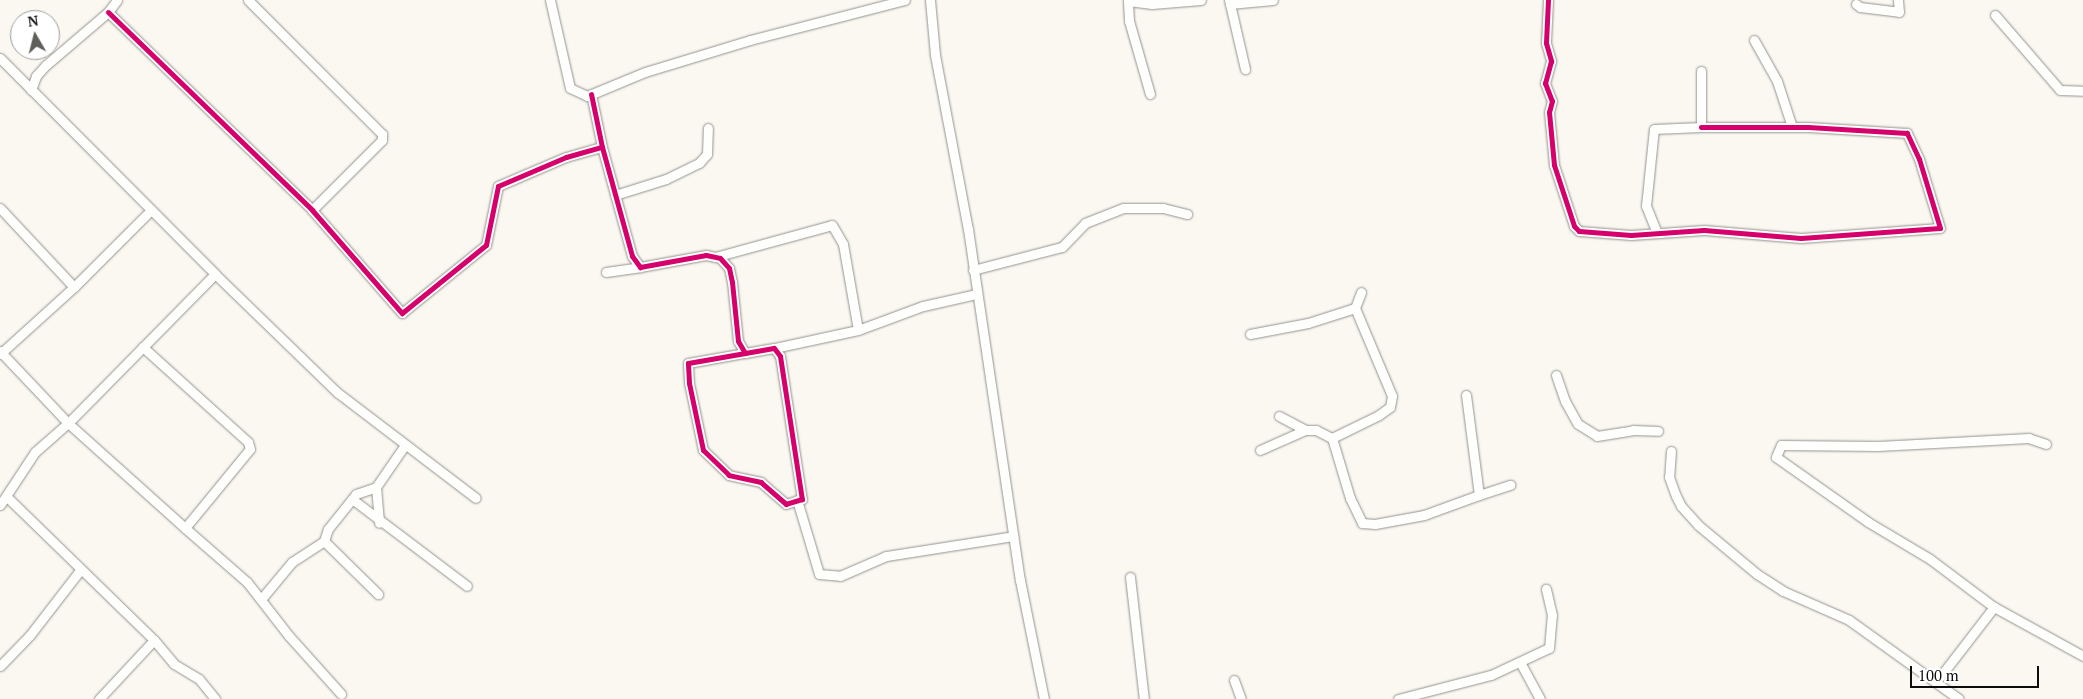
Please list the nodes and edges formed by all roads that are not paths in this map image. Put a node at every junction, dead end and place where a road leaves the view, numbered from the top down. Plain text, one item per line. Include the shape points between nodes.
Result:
1 (117, 0) edge
2 (248, 0) edge
3 (550, 0) edge
4 (905, 0) edge
5 (930, 0) edge
6 (1201, 0) edge
7 (1274, 0) edge
8 (1548, 0) edge
9 (1898, 0) edge
10 (1230, 2) edge
11 (1856, 4) dead end
12 (108, 12) junction
13 (1995, 15) dead end
14 (1754, 40) dead end
15 (0, 58) edge
16 (1245, 69) dead end
17 (1701, 71) dead end
18 (31, 90) junction
19 (2083, 91) edge
20 (591, 94) junction
21 (1150, 94) dead end
22 (1701, 127) junction
23 (1792, 127) junction
24 (708, 128) dead end
25 (602, 147) junction
26 (615, 195) junction
27 (0, 208) edge
28 (312, 210) junction
29 (150, 211) junction
30 (1187, 214) dead end
31 (1657, 233) junction
32 (714, 257) junction
33 (640, 267) junction
34 (973, 270) junction
35 (606, 272) dead end
36 (215, 274) junction
37 (74, 287) junction
38 (1361, 292) dead end
39 (976, 294) junction
40 (1355, 308) junction
41 (858, 330) junction
42 (1250, 334) dead end
43 (143, 347) junction
44 (774, 348) junction
45 (0, 352) edge
46 (745, 353) junction
47 (1556, 375) dead end
48 (1466, 395) dead end
49 (1279, 416) dead end
50 (68, 423) junction
51 (1305, 430) junction
52 (1658, 431) dead end
53 (1332, 438) junction
54 (2046, 444) dead end
55 (405, 445) junction
56 (1260, 450) dead end
57 (1672, 451) dead end
58 (1510, 485) dead end
59 (376, 487) junction
60 (1479, 495) junction
61 (6, 496) junction
62 (476, 498) dead end
63 (352, 500) junction
64 (797, 500) junction
65 (0, 505) edge
66 (380, 523) junction
67 (185, 528) junction
68 (1013, 536) junction
69 (324, 541) junction
70 (81, 568) junction
71 (1130, 576) dead end
72 (467, 586) dead end
73 (1546, 589) dead end
74 (378, 594) dead end
75 (262, 598) junction
76 (1994, 608) junction
77 (154, 640) junction
78 (2083, 656) edge
79 (1520, 662) junction
80 (0, 666) edge
81 (1234, 680) dead end
82 (1936, 682) junction
83 (341, 694) dead end
84 (1426, 696) edge
85 (98, 699) edge
86 (215, 699) edge
87 (1044, 699) edge
88 (1144, 699) edge
89 (1241, 699) edge
90 (1398, 699) edge
91 (1540, 699) edge
92 (1959, 699) edge

1 - 12 street
2 - 28 street via 382,134 382,140
3 - 20 street via 570,88 575,93
4 - 20 street via 750,40 645,72
5 - 34 street via 935,55
6 - 21 street via 1152,4 1128,1 1129,21
7 - 10 street
8 - 31 street via 1546,43 1551,61 1545,84 1552,101 1549,112 1554,160 1574,226 1579,231 1610,235
9 - 11 street via 1899,12
10 - 16 street
12 - 18 street via 46,65 36,76
12 - 28 street
13 - 19 street via 2060,90
14 - 23 street via 1777,81
15 - 18 street
17 - 22 street
18 - 29 street
20 - 25 street
22 - 23 street
22 - 31 street via 1654,128 1646,206
23 - 31 street via 1907,133 1922,167 1940,228 1801,238 1704,230
24 - 26 street via 707,154 699,163
25 - 26 street
25 - 28 street via 557,161 498,186 486,245 402,313
26 - 33 street via 632,256
27 - 37 street
29 - 36 street
29 - 37 street
30 - 34 street via 1163,208 1123,208 1085,223 1062,247
32 - 33 street
32 - 41 street via 832,225 843,244
32 - 46 street via 720,258 729,268 738,341
33 - 35 street
34 - 39 street
36 - 43 street
36 - 55 street via 338,393
37 - 45 street
38 - 40 street
39 - 41 street via 923,306
39 - 68 street
40 - 42 street via 1308,323
40 - 53 street via 1392,396 1390,407 1379,415
41 - 44 street
43 - 50 street
43 - 67 street via 248,442 250,449
44 - 46 street
44 - 64 street via 780,356 802,499
45 - 50 street
46 - 64 street via 688,363 703,450 729,475 761,482 786,504
47 - 52 street via 1578,424 1597,436 1633,430
48 - 60 street
49 - 51 street
50 - 61 street via 35,452
50 - 67 street
51 - 53 street via 1316,430
51 - 56 street
53 - 60 street via 1350,498 1362,523 1375,524 1424,515
54 - 76 street via 2029,438 1878,446 1781,445 1776,457 1868,522 1930,560
55 - 59 street
55 - 62 street
57 - 82 street via 1669,477 1681,506 1698,525 1757,574 1783,591 1849,620
58 - 60 street
59 - 63 street
59 - 66 street
61 - 65 street
61 - 70 street
63 - 66 street
63 - 69 street via 328,529
64 - 68 street via 819,574 840,576 886,556
66 - 72 street
67 - 75 street via 224,559
68 - 87 street
69 - 74 street
69 - 75 street via 292,562
70 - 77 street
70 - 80 street via 36,627
71 - 88 street
73 - 79 street via 1552,615 1549,648
75 - 83 street via 289,636
76 - 78 street
76 - 82 street
77 - 85 street
77 - 86 street via 179,668 199,679
79 - 84 street
79 - 91 street
81 - 89 street
82 - 92 street
84 - 90 street via 1416,692

